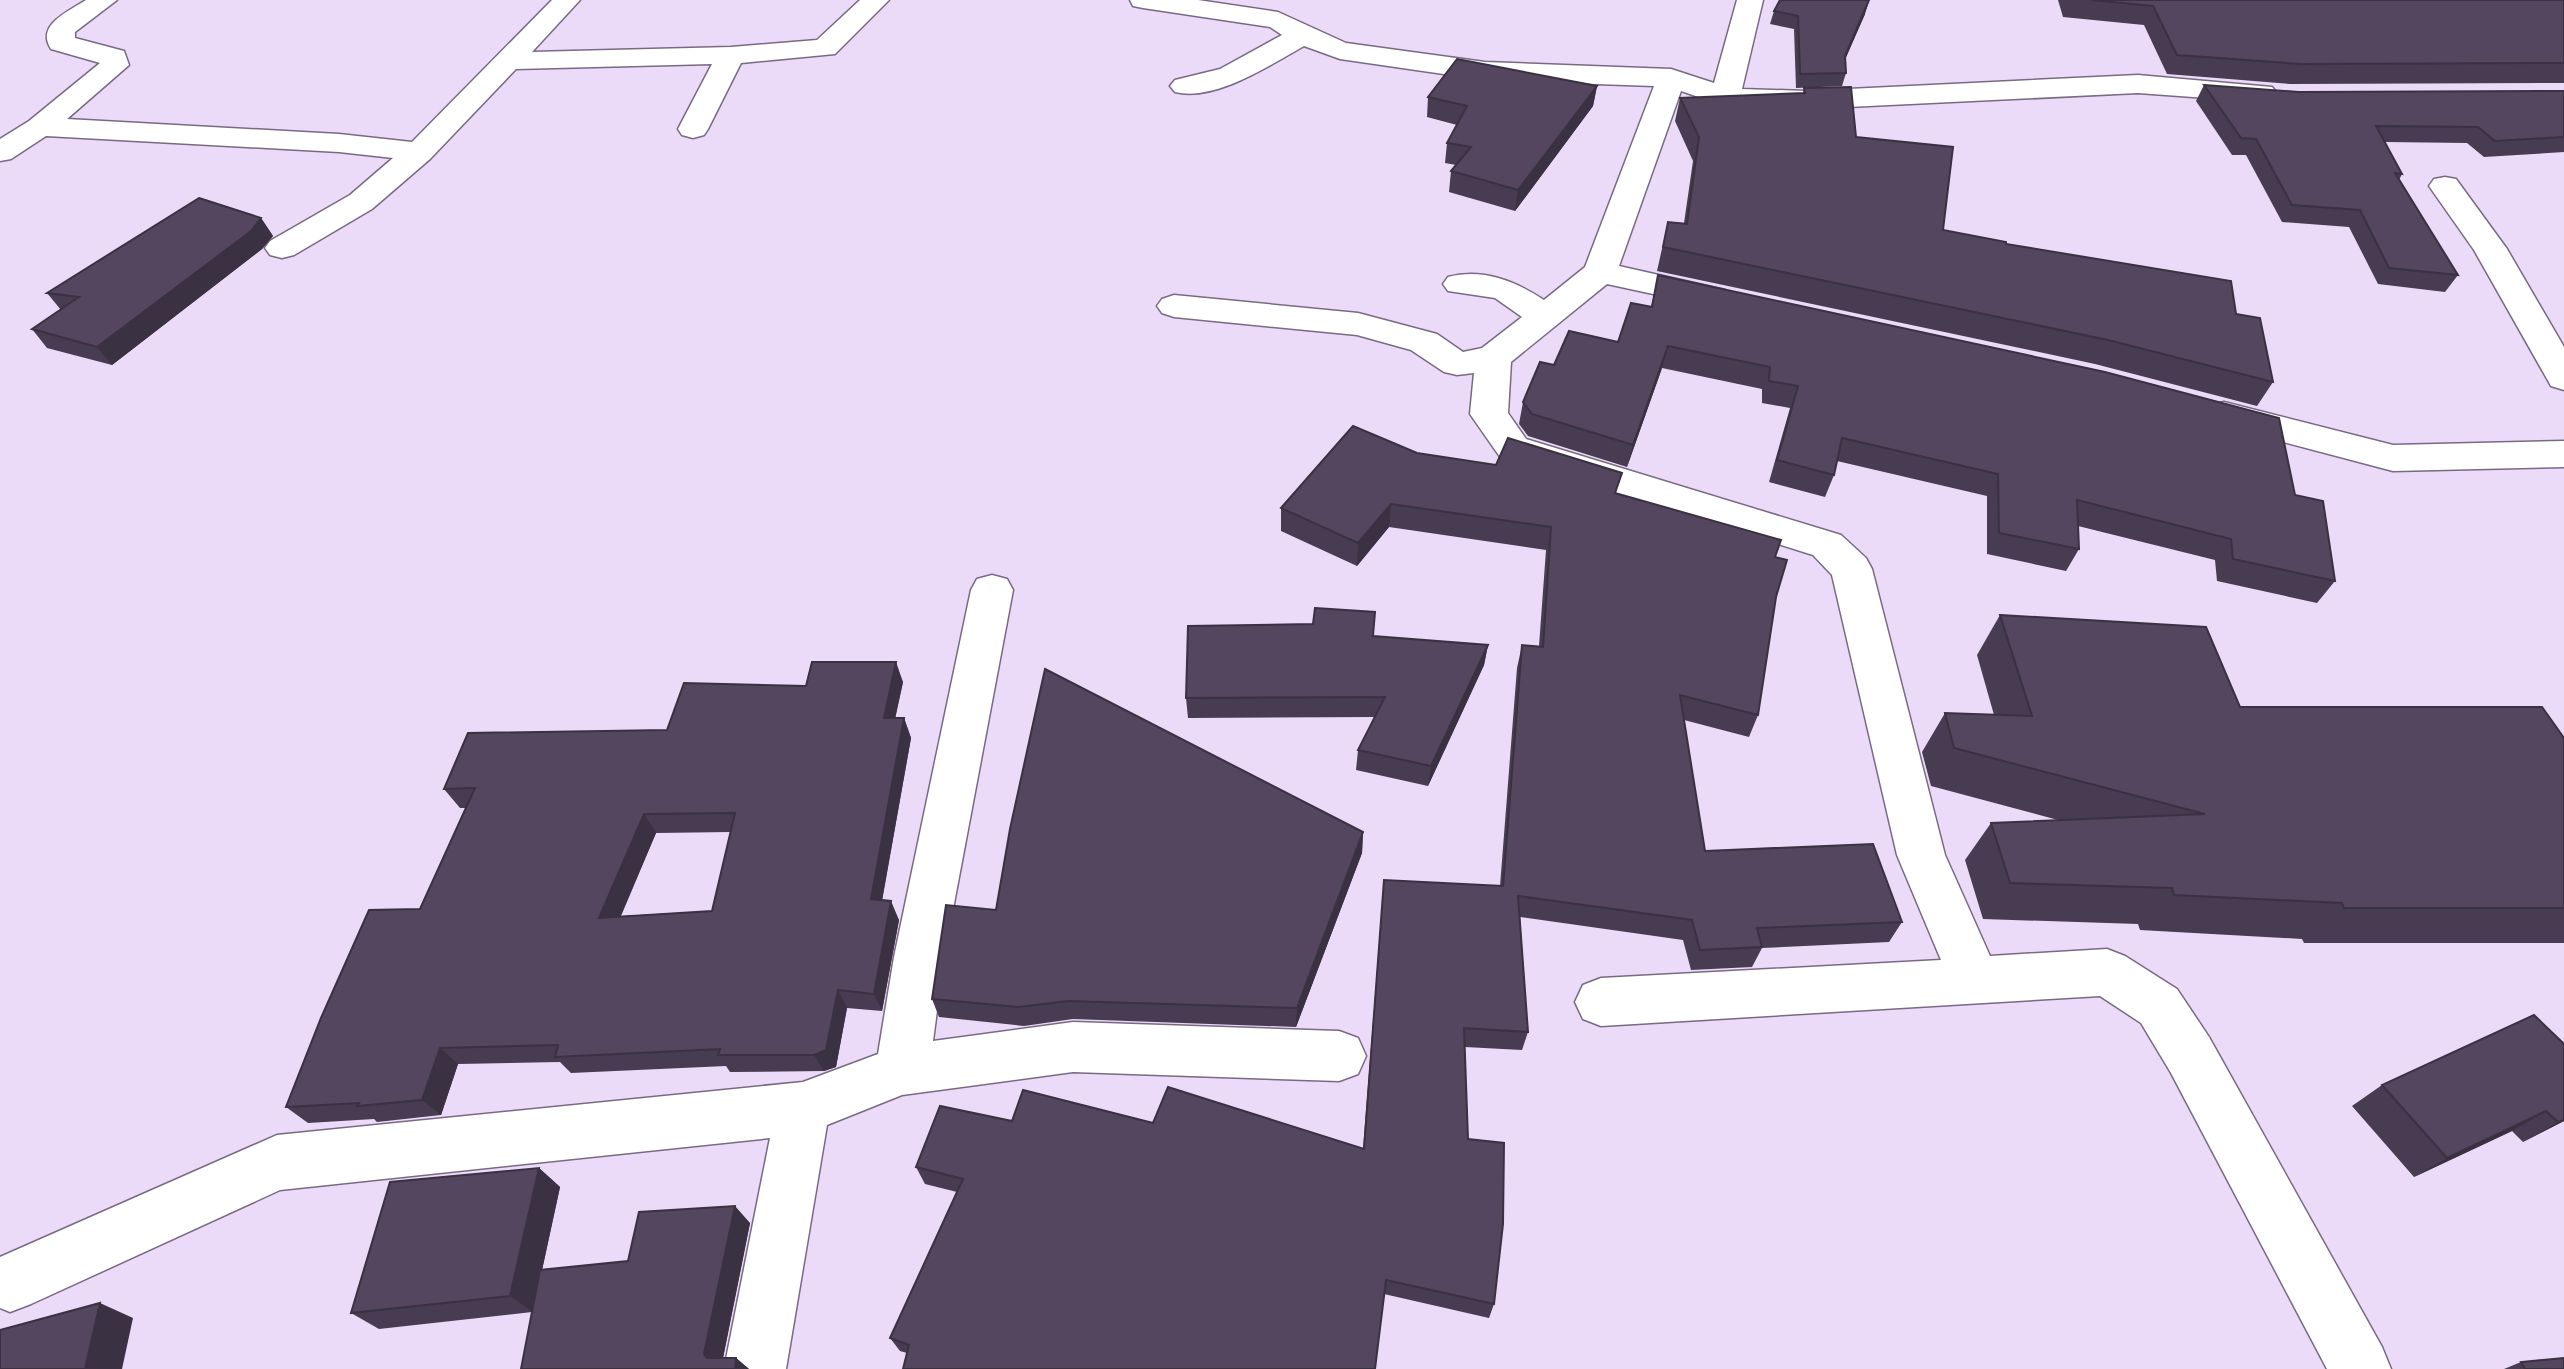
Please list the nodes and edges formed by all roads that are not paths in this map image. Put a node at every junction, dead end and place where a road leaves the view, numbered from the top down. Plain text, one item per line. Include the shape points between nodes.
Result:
1 (104, 0) edge
2 (567, 0) edge
3 (876, 0) edge
4 (1143, 0) edge
5 (1750, 0) edge
6 (1302, 36) junction
7 (731, 55) junction
8 (506, 61) junction
9 (1671, 78) junction
10 (1185, 86) dead end
11 (2290, 96) edge
12 (1725, 97) junction
13 (40, 127) junction
14 (693, 129) dead end
15 (0, 152) edge
16 (419, 152) junction
17 (2445, 186) dead end
18 (282, 248) dead end
19 (1600, 272) junction
20 (1460, 284) dead end
21 (1739, 302) edge
22 (1174, 306) dead end
23 (1545, 316) junction
24 (1493, 358) junction
25 (2564, 378) edge
26 (2199, 407) edge
27 (2564, 454) edge
28 (992, 590) dead end
29 (1975, 980) junction
30 (1601, 1002) dead end
31 (1339, 1056) dead end
32 (902, 1070) junction
33 (803, 1108) junction
34 (10, 1283) dead end
35 (755, 1369) edge
36 (2360, 1369) edge

1 - 13 street via 61,29 61,43 114,57 115,65
2 - 8 street
3 - 7 street via 825,48
4 - 6 street via 1278,20
5 - 12 street
6 - 9 street via 1340,51 1485,71
6 - 10 street via 1229,76
7 - 8 street
7 - 14 street
8 - 16 street
9 - 12 street
9 - 19 street
11 - 12 street via 2138,84 1807,100
13 - 15 street
13 - 16 street
16 - 18 street via 361,202
17 - 25 street via 2490,249
19 - 21 street
19 - 23 street
20 - 23 street via 1504,289
22 - 24 street via 1358,324 1424,342 1457,364
23 - 24 street
24 - 29 street via 1489,414 1513,448 1827,545 1851,569 1921,855
26 - 27 street via 2393,458
28 - 32 street via 919,957
29 - 30 street
29 - 36 street via 2107,972 2159,1006
31 - 32 street via 1073,1047
32 - 33 street
33 - 34 street via 277,1163
33 - 35 street

